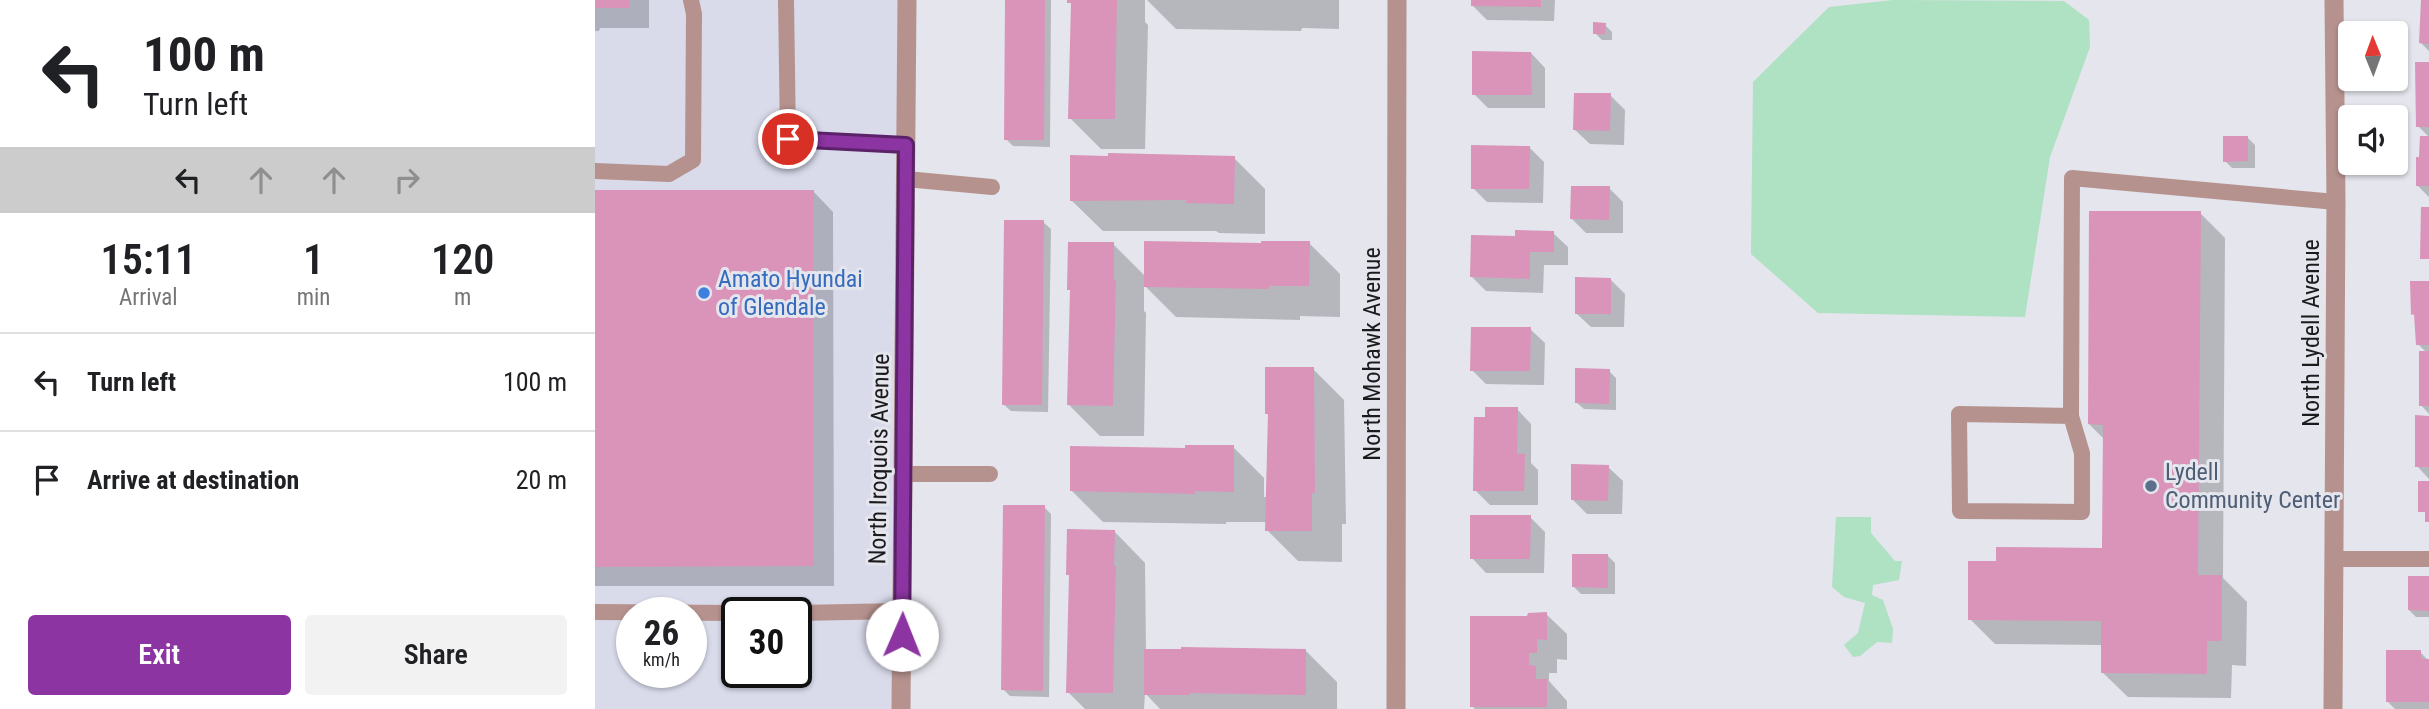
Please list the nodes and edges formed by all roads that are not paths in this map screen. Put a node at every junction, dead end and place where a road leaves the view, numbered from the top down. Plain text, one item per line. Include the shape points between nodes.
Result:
1 (691, 0) edge
2 (786, 0) edge
3 (908, 0) edge
4 (1397, 0) edge
5 (2333, 0) edge
6 (906, 145) junction
7 (595, 171) edge
8 (906, 179) junction
9 (992, 187) dead end
10 (2336, 202) junction
11 (2071, 416) junction
12 (903, 474) junction
13 (990, 474) dead end
14 (2334, 559) junction
15 (2429, 559) edge
16 (902, 611) junction
17 (595, 612) edge
18 (721, 612) edge
19 (812, 613) edge
20 (901, 709) edge
21 (1396, 709) edge
22 (2333, 709) edge

1 - 7 lane via 693,160 669,174
2 - 6 lane via 788,139
3 - 6 street, North Iroquois Avenue
4 - 21 street, North Mohawk Avenue
5 - 10 street, North Lydell Avenue
6 - 8 street, North Iroquois Avenue
8 - 9 lane
8 - 12 street, North Iroquois Avenue
10 - 11 lane via 2073,178
10 - 14 street, North Lydell Avenue
11 - 11 lane via 1959,414 1960,511 2082,512 2082,453
12 - 13 lane
12 - 16 street, North Iroquois Avenue
14 - 15 lane
14 - 22 street, North Lydell Avenue
16 - 19 lane
16 - 20 street, North Iroquois Avenue
17 - 18 lane

